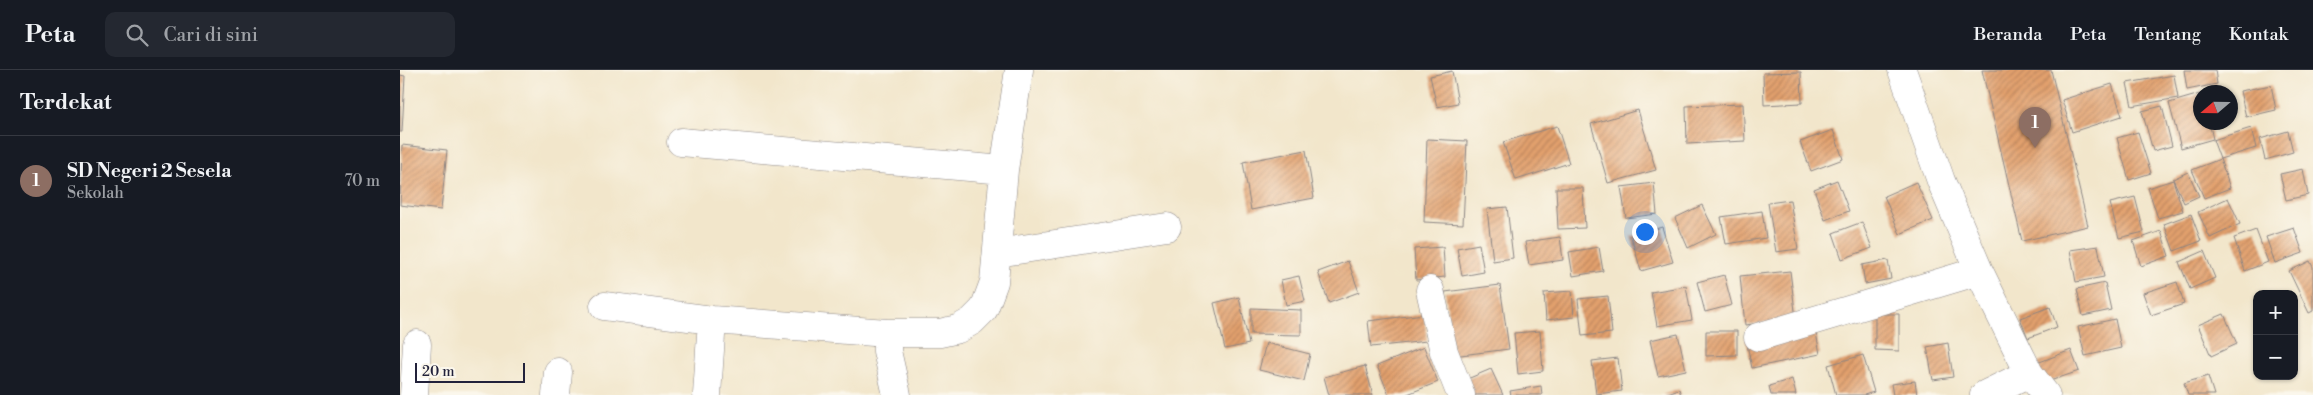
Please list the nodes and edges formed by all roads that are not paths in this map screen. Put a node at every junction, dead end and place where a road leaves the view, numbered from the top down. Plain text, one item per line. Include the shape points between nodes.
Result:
1 (1019, 70) edge
2 (1902, 70) edge
3 (681, 142) dead end
4 (1004, 170) junction
5 (1167, 227) dead end
6 (997, 252) junction
7 (1979, 271) junction
8 (1430, 290) dead end
9 (604, 306) dead end
10 (712, 320) junction
11 (887, 333) junction
12 (1758, 337) dead end
13 (417, 344) dead end
14 (2030, 373) junction
15 (414, 395) edge
16 (707, 395) edge
17 (897, 395) edge
18 (1461, 395) edge
19 (1984, 395) edge
20 (2046, 395) edge

1 - 4 street
2 - 7 street via 1941,181
3 - 4 street
4 - 6 street
5 - 6 street
6 - 11 street via 994,282 984,309 972,322 940,333
7 - 12 street
7 - 14 street
8 - 18 street via 1444,352
9 - 10 street
10 - 11 street
10 - 16 street
11 - 17 street via 887,351
13 - 15 street
14 - 19 street
14 - 20 street

